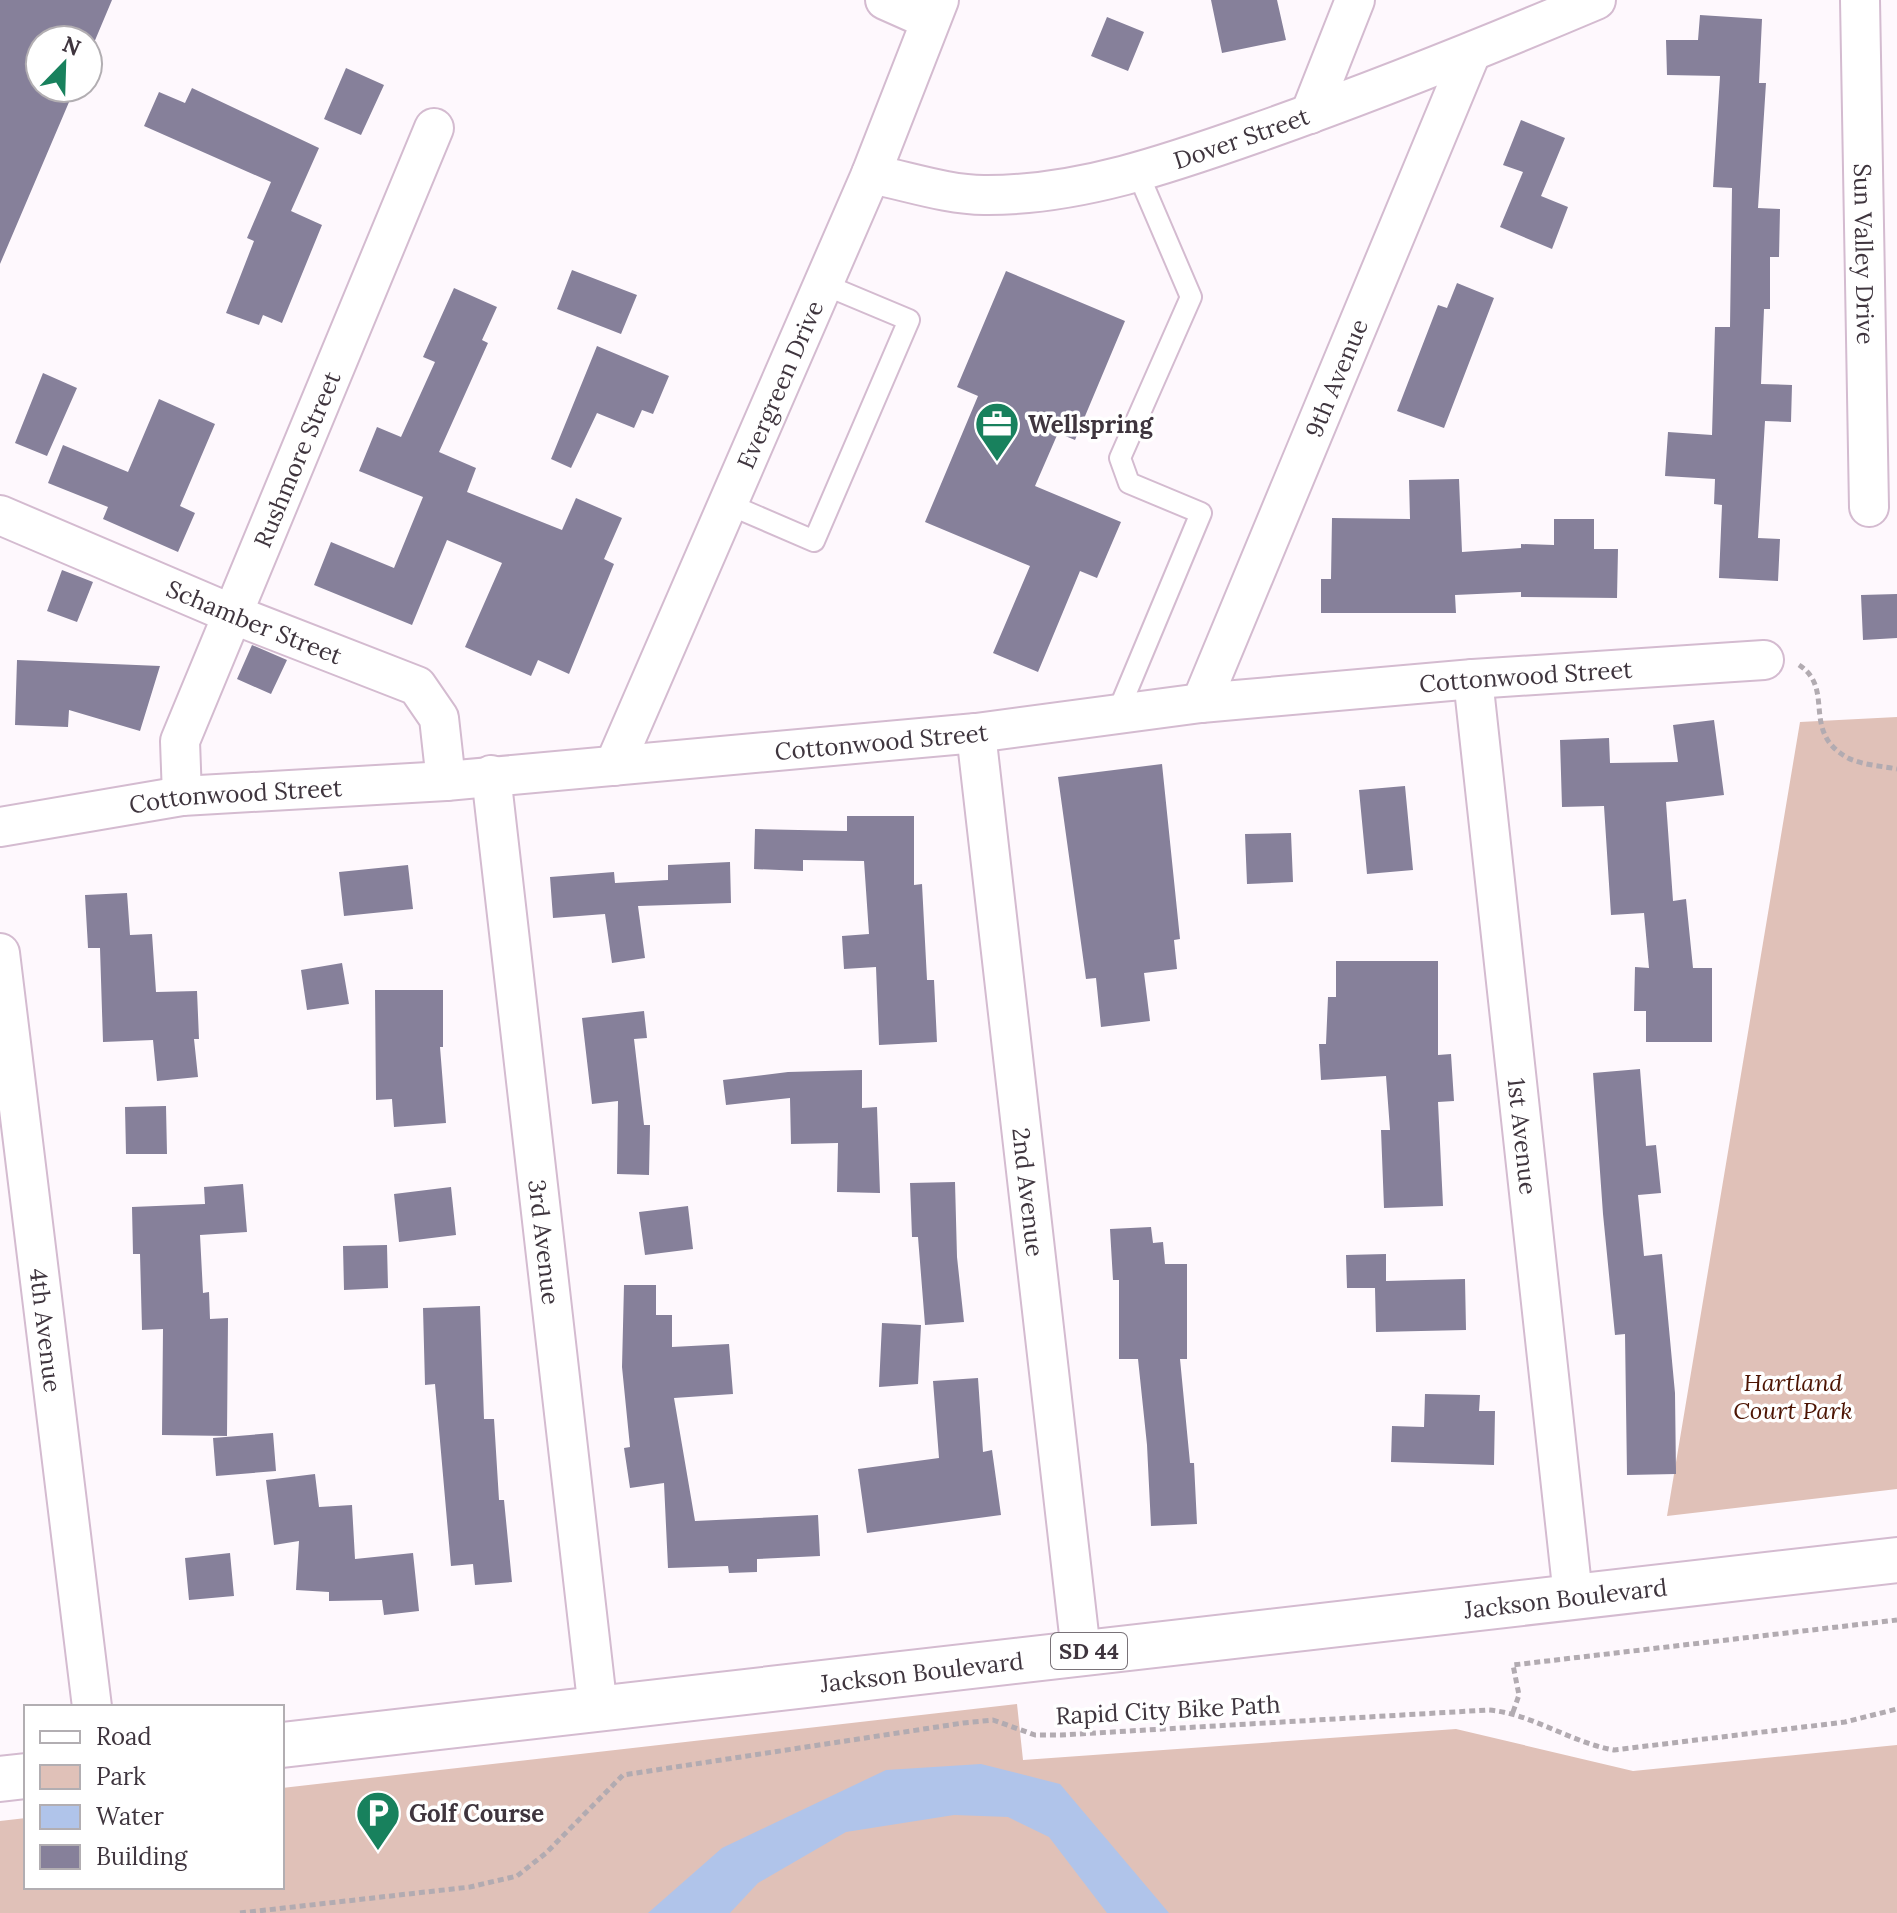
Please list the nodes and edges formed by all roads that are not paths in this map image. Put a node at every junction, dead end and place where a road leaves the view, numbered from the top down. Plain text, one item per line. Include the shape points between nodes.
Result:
1 (885, 0) edge
2 (1355, 0) edge
3 (1596, 0) edge
4 (1860, 0) edge
5 (934, 10) edge
6 (1471, 53) junction
7 (1310, 114) junction
8 (434, 128) dead end
9 (1137, 171) junction
10 (871, 174) junction
11 (823, 284) junction
12 (728, 504) junction
13 (1869, 507) dead end
14 (0, 515) edge
15 (232, 614) junction
16 (1764, 660) road end
17 (1473, 679) junction
18 (1201, 703) junction
19 (1117, 714) junction
20 (976, 733) junction
21 (614, 766) junction
22 (491, 775) junction
23 (446, 781) junction
24 (182, 796) junction
25 (0, 827) edge
26 (0, 953) edge
27 (1897, 1560) edge
28 (1573, 1596) junction
29 (1081, 1652) junction
30 (92, 1705) edge
31 (598, 1710) junction
32 (284, 1745) edge
33 (24, 1776) edge
34 (0, 1779) edge

1 - 5 street
2 - 7 street
3 - 6 street, Dover Street
4 - 13 street, Sun Valley Drive
5 - 10 street, Evergreen Drive
6 - 7 street, Dover Street
6 - 18 street, 9th Avenue
7 - 9 street, Dover Street
8 - 15 street, Rushmore Street
9 - 10 street, Dover Street via 1062,188 982,196
9 - 19 lane via 1191,297 1120,458 1129,483 1201,513
10 - 11 street, Evergreen Drive
11 - 12 street, Evergreen Drive
11 - 12 lane via 909,320 826,514 814,541
12 - 21 street, Evergreen Drive
14 - 15 street, Schamber Street
15 - 23 street, Schamber Street via 417,686 439,718
15 - 24 street, Rushmore Street via 180,741
16 - 17 street, Cottonwood Street
17 - 18 street, Cottonwood Street
17 - 28 street, 1st Avenue
18 - 19 street, Cottonwood Street
19 - 20 street, Cottonwood Street
20 - 21 street, Cottonwood Street
20 - 29 street, 2nd Avenue
21 - 22 street, Cottonwood Street
22 - 23 street, Cottonwood Street
22 - 31 street, 3rd Avenue
23 - 24 street, Cottonwood Street
24 - 25 street, Cottonwood Street
26 - 30 street, 4th Avenue
27 - 28 main road, Jackson Boulevard / SD 44
28 - 29 main road, Jackson Boulevard / SD 44
29 - 31 main road, Jackson Boulevard / SD 44
31 - 32 main road, Jackson Boulevard / SD 44
33 - 34 main road

